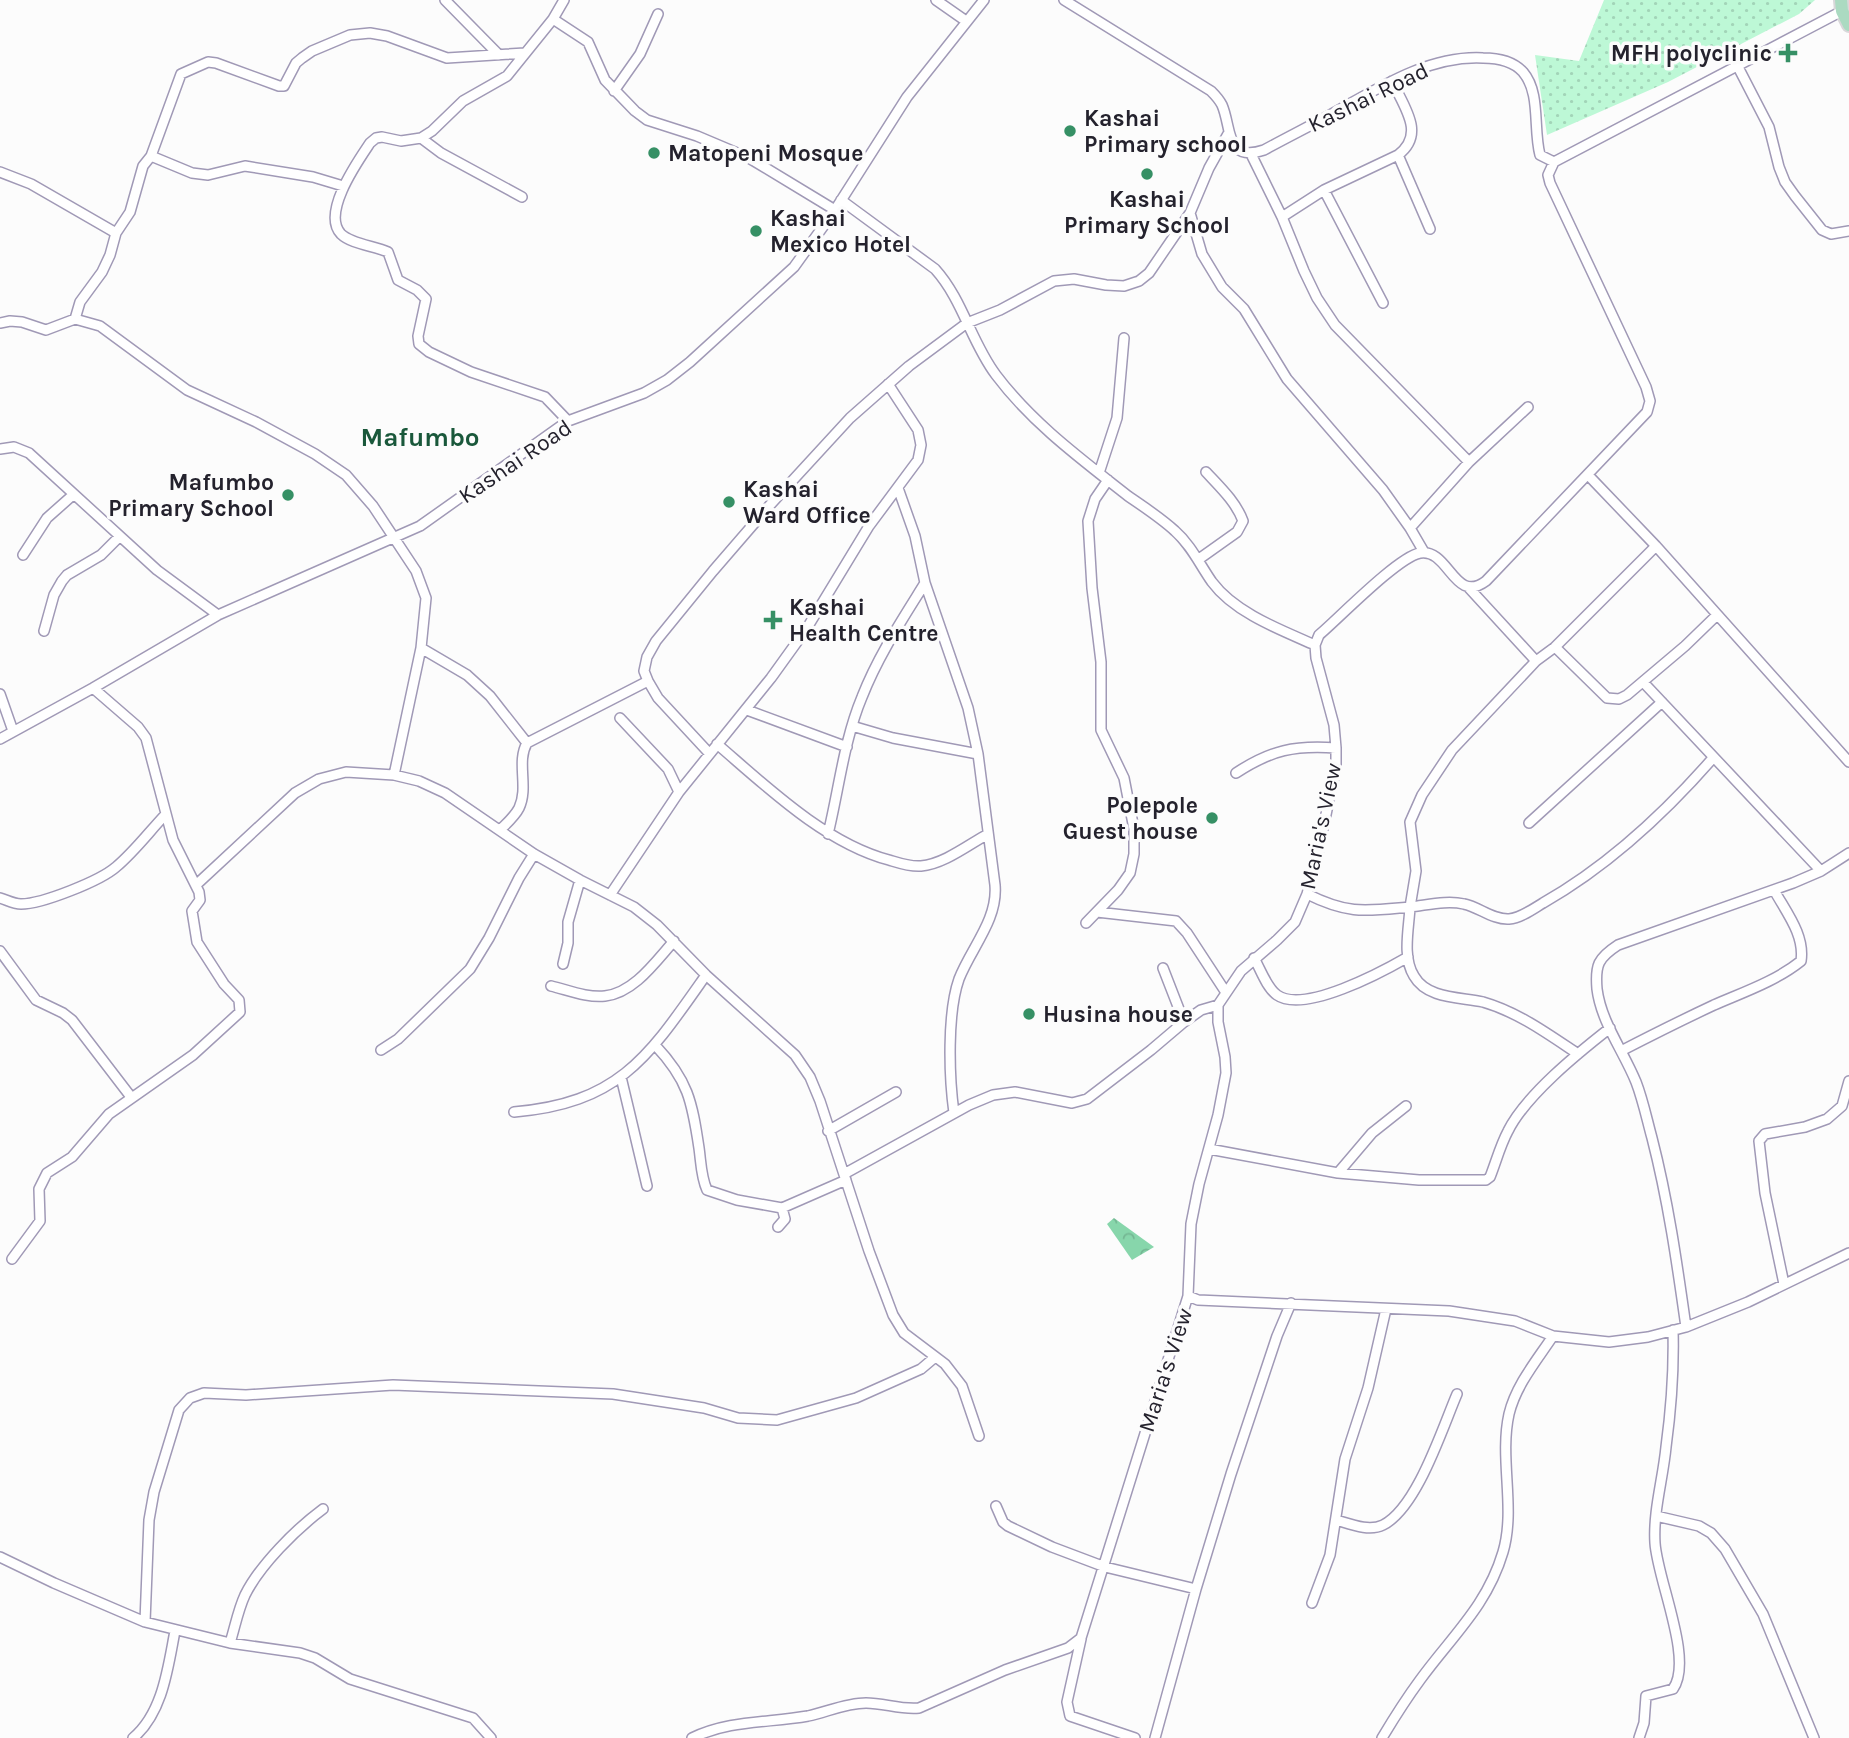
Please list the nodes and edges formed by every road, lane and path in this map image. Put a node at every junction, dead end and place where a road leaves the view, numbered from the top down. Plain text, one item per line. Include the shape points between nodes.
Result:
1 (445, 0) edge
2 (564, 0) edge
3 (936, 0) edge
4 (984, 0) edge
5 (1064, 0) edge
6 (1842, 5) edge
7 (658, 14) dead end
8 (553, 19) junction
9 (966, 21) junction
10 (1849, 25) edge
11 (525, 53) junction
12 (499, 55) junction
13 (1737, 65) junction
14 (1392, 81) junction
15 (614, 91) junction
16 (1228, 134) junction
17 (421, 138) junction
18 (1251, 154) junction
19 (1398, 155) junction
20 (151, 156) junction
21 (1554, 162) junction
22 (0, 172) edge
23 (343, 187) junction
24 (1324, 190) junction
25 (522, 197) dead end
26 (841, 200) junction
27 (835, 210) junction
28 (1190, 212) junction
29 (1282, 217) junction
30 (1430, 229) dead end
31 (1849, 231) edge
32 (116, 233) junction
33 (1383, 303) dead end
34 (75, 318) junction
35 (0, 323) edge
36 (967, 323) junction
37 (1124, 338) dead end
38 (888, 384) junction
39 (1528, 407) dead end
40 (568, 421) junction
41 (0, 449) edge
42 (1469, 463) junction
43 (1206, 472) dead end
44 (1099, 473) junction
45 (1588, 475) junction
46 (1108, 480) junction
47 (898, 488) junction
48 (74, 494) junction
49 (1410, 528) junction
50 (394, 536) junction
51 (119, 537) junction
52 (1656, 546) junction
53 (1424, 552) junction
54 (23, 555) dead end
55 (1199, 559) junction
56 (925, 583) junction
57 (1469, 588) junction
58 (218, 615) junction
59 (1717, 615) junction
60 (44, 631) dead end
61 (1315, 645) junction
62 (1555, 647) junction
63 (421, 648) junction
64 (1536, 661) junction
65 (648, 681) junction
66 (1643, 682) junction
67 (93, 688) junction
68 (0, 694) edge
69 (1662, 702) junction
70 (747, 710) junction
71 (620, 718) dead end
72 (852, 726) junction
73 (13, 732) junction
74 (0, 738) edge
75 (527, 743) junction
76 (718, 744) junction
77 (847, 747) junction
78 (1336, 748) junction
79 (709, 753) junction
80 (978, 754) junction
81 (1713, 758) junction
82 (1849, 762) edge
83 (1236, 773) dead end
84 (394, 775) junction
85 (679, 792) junction
86 (165, 815) junction
87 (1529, 822) dead end
88 (500, 830) junction
89 (828, 834) junction
90 (988, 834) junction
91 (1849, 853) edge
92 (534, 854) junction
93 (1821, 871) junction
94 (580, 880) junction
95 (196, 885) junction
96 (1774, 890) junction
97 (1307, 894) junction
98 (610, 895) junction
99 (0, 898) edge
100 (1410, 907) junction
101 (1097, 912) junction
102 (1086, 923) dead end
103 (674, 941) junction
104 (0, 951) edge
105 (1408, 957) junction
106 (1254, 958) junction
107 (564, 964) dead end
108 (1163, 968) dead end
109 (706, 975) junction
110 (551, 986) dead end
111 (1225, 991) junction
112 (1218, 1005) junction
113 (1184, 1022) junction
114 (1610, 1028) junction
115 (655, 1045) junction
116 (381, 1050) dead end
117 (1621, 1051) junction
118 (1578, 1054) junction
119 (621, 1077) junction
120 (1849, 1081) edge
121 (896, 1092) dead end
122 (131, 1097) junction
123 (1406, 1106) dead end
124 (514, 1112) dead end
125 (954, 1113) junction
126 (828, 1131) junction
127 (1209, 1149) junction
128 (1338, 1173) junction
129 (845, 1177) junction
130 (647, 1186) dead end
131 (782, 1208) junction
132 (778, 1227) dead end
133 (1849, 1253) edge
134 (12, 1259) dead end
135 (1784, 1284) junction
136 (1188, 1296) junction
137 (1291, 1303) junction
138 (1386, 1308) junction
139 (1686, 1327) junction
140 (1673, 1330) junction
141 (1553, 1336) junction
142 (934, 1358) junction
143 (1457, 1394) dead end
144 (979, 1436) dead end
145 (996, 1506) dead end
146 (323, 1509) dead end
147 (1656, 1516) junction
148 (1336, 1520) junction
149 (0, 1557) edge
150 (1105, 1567) junction
151 (1196, 1589) junction
152 (1312, 1603) dead end
153 (145, 1622) junction
154 (175, 1631) junction
155 (1082, 1637) junction
156 (230, 1643) junction
157 (1158, 1737) edge
158 (133, 1738) edge
159 (491, 1738) edge
160 (692, 1738) edge
161 (1135, 1738) edge
162 (1382, 1738) edge
163 (1639, 1738) edge
164 (1814, 1738) edge

1 - 12 street
2 - 8 street
3 - 9 street
4 - 9 street, Kashai Road
5 - 16 street via 1210,91 1221,102
6 - 10 main road
6 - 13 street
7 - 15 street via 640,54
8 - 11 street
8 - 15 street via 589,42
9 - 26 street, Kashai Road via 907,97
11 - 12 street
11 - 17 street via 507,76 463,101
12 - 20 street via 447,58 387,36 350,35 302,58 287,82 279,86 208,62 178,78
13 - 21 street
13 - 31 street via 1769,127 1790,189 1822,230 1831,234
14 - 18 street, Kashai Road
14 - 19 street via 1413,131 1407,148
14 - 21 street, Kashai Road via 1446,61 1470,57 1507,61 1522,72 1530,86 1540,155
15 - 27 street via 647,120 749,158
16 - 18 street via 1236,148
16 - 28 street
17 - 23 street via 376,138
17 - 25 street
18 - 29 street
19 - 24 street
19 - 30 street
20 - 23 street via 192,173 208,175 244,166 313,177
20 - 32 street via 143,166 130,212
21 - 45 street via 1550,183 1650,401 1637,425
22 - 32 street via 31,184
23 - 40 street via 336,225 342,235 388,252 398,280 426,299 419,344 447,363 545,397
24 - 29 street
24 - 33 street
26 - 27 street, Kashai Road
26 - 36 street via 935,269 947,282
27 - 40 street, Kashai Road via 794,267 690,362 644,393
28 - 36 street via 1139,281 1124,286 1054,281
28 - 49 street via 1202,254 1222,287 1244,309 1287,379
29 - 42 street via 1312,289 1335,325
32 - 34 street via 102,272 80,302
34 - 35 street via 46,330 22,322
34 - 50 street via 116,336 187,390 256,422 346,475
36 - 38 street
36 - 44 street via 994,372 1023,408
37 - 44 street via 1117,418
38 - 47 street via 920,436 918,460
38 - 65 street via 778,496 656,641 645,671
39 - 42 street
40 - 50 street, Kashai Road via 448,508
41 - 48 street via 14,447 29,453
42 - 49 street
43 - 55 street via 1243,521 1237,532
44 - 46 street
45 - 52 street
45 - 57 street via 1486,581
46 - 55 street via 1175,531
46 - 101 street via 1088,521 1101,662 1101,730 1124,778 1134,853 1130,873
47 - 56 street
47 - 70 street
48 - 51 street
48 - 54 street via 47,519
49 - 53 street
50 - 58 street, Kashai Road
50 - 63 street via 426,598
51 - 58 street
51 - 60 street via 101,555 62,580
52 - 59 street
52 - 62 street
53 - 57 street
53 - 61 street via 1379,580 1319,635
55 - 61 street via 1212,582 1238,606
56 - 72 street via 885,647
56 - 80 street via 964,695
57 - 64 street
58 - 67 street, Kashai Road
59 - 66 street
59 - 82 street
61 - 78 street, Maria's View
62 - 64 street
62 - 66 street via 1607,698 1619,699
63 - 75 street via 490,696
63 - 84 street
64 - 100 street via 1452,750 1415,808 1410,822 1416,871
65 - 75 street
65 - 79 street
66 - 69 street
67 - 73 street, Kashai Road
67 - 86 street via 146,738
68 - 73 street
69 - 81 street
69 - 87 street
70 - 76 street
70 - 77 street
71 - 85 street via 668,769
72 - 77 street
72 - 80 street
73 - 74 street, Kashai Road
75 - 88 street via 522,757 522,800
76 - 79 street
76 - 89 street
77 - 89 street
78 - 83 street via 1281,750
78 - 97 street, Maria's View via 1336,766
79 - 85 street
80 - 90 street
81 - 93 street
81 - 100 street via 1674,802 1611,858 1518,916 1500,918 1456,903
84 - 88 street via 445,793
84 - 95 street via 346,772 319,779 295,793
85 - 98 street
86 - 95 street
86 - 99 street via 102,877 24,904
88 - 92 street
89 - 90 street via 857,850 921,866 939,862
90 - 125 street via 996,897 993,913 956,989 950,1084
91 - 93 street
92 - 94 street
92 - 116 street via 470,969
93 - 96 street
94 - 98 street
94 - 107 street via 569,915
95 - 122 street via 200,900 192,911 197,942 223,984 239,1000 240,1012 192,1055
96 - 114 street via 1618,945 1602,955 1596,971 1598,993
96 - 117 street via 1800,938 1801,961 1756,988
97 - 100 street via 1354,910
97 - 106 street, Maria's View via 1295,922
98 - 103 street via 634,907
100 - 105 street
101 - 102 street
101 - 111 street via 1176,921
103 - 109 street
103 - 110 street via 640,977 617,993 586,995
104 - 122 street via 36,1000 72,1020
105 - 106 street via 1359,983 1288,1000 1273,991
105 - 118 street via 1412,974 1434,993 1507,1011
106 - 111 street, Maria's View
108 - 113 street
109 - 115 street
109 - 126 street via 795,1055 810,1077
111 - 112 street, Maria's View
112 - 113 street via 1200,1010
112 - 127 street, Maria's View via 1226,1073
113 - 125 street via 1080,1102 1014,1093 993,1095
114 - 117 street
114 - 118 street
115 - 119 street
115 - 131 street via 684,1081 707,1190
117 - 139 street via 1636,1082 1657,1157
118 - 128 street via 1518,1115 1486,1180
119 - 124 street via 564,1105
119 - 130 street
120 - 135 street via 1842,1105 1827,1119 1765,1134 1759,1141
121 - 126 street
122 - 134 street via 109,1114 72,1157 47,1172 39,1189 40,1221
123 - 128 street via 1372,1133
125 - 129 street
126 - 129 street
127 - 128 street
127 - 136 street, Maria's View via 1191,1224
129 - 131 street
129 - 142 street via 893,1315 904,1333
131 - 132 street via 785,1219
133 - 135 street
135 - 139 street
136 - 137 street
136 - 150 street, Maria's View
137 - 138 street
137 - 151 street via 1252,1408
138 - 141 street via 1484,1315
138 - 148 street via 1368,1388 1345,1459
139 - 140 street
140 - 141 street via 1609,1342
140 - 147 street via 1667,1447
141 - 162 street via 1514,1397 1507,1432 1507,1528 1488,1593 1420,1680
142 - 144 street via 945,1364 962,1386
142 - 153 street via 921,1369 856,1398 787,1418 758,1421 613,1394 393,1385 196,1395 179,1410 154,1492
143 - 148 street via 1402,1512 1383,1525 1368,1528
145 - 150 street via 1008,1526
146 - 156 street via 302,1525 250,1587
147 - 163 street via 1655,1544 1678,1639 1678,1677 1673,1689 1646,1696
147 - 164 street via 1699,1526 1725,1549 1763,1614
148 - 152 street via 1330,1555
149 - 153 street
150 - 151 street
150 - 155 street, Maria's View
151 - 157 street
153 - 154 street
154 - 156 street
154 - 158 street via 150,1721
155 - 160 street via 1068,1648 919,1708 852,1704 807,1716 727,1726
155 - 161 street, Maria's View via 1067,1702 1070,1716
156 - 159 street via 315,1658 351,1679 473,1718

